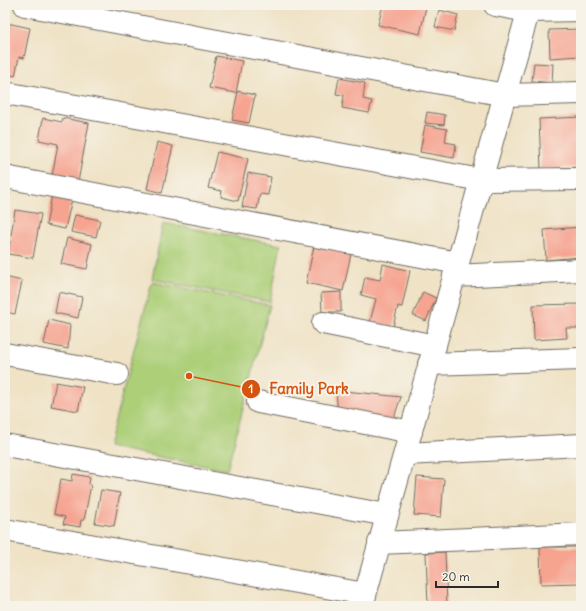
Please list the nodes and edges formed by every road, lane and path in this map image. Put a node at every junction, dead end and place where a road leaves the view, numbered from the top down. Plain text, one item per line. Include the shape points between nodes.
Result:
1 (25, 5) edge
2 (495, 5) edge
3 (529, 8) edge
4 (581, 10) edge
5 (5, 93) edge
6 (581, 93) edge
7 (505, 95) junction
8 (5, 178) edge
9 (581, 179) edge
10 (481, 180) junction
11 (456, 269) junction
12 (581, 270) edge
13 (323, 323) dead end
14 (5, 354) edge
15 (432, 355) junction
16 (581, 359) edge
17 (117, 374) dead end
18 (258, 402) dead end
19 (411, 432) junction
20 (5, 445) edge
21 (581, 445) edge
22 (405, 454) junction
23 (387, 515) junction
24 (5, 530) edge
25 (581, 534) edge
26 (379, 543) junction
27 (363, 600) edge

1 - 7 street
2 - 3 street
3 - 4 street
3 - 7 street
5 - 10 street
6 - 7 street
7 - 10 street
8 - 11 street
9 - 10 street
10 - 11 street
11 - 12 street
11 - 15 street
13 - 15 street
14 - 17 street
15 - 16 street
15 - 19 street
18 - 19 street
19 - 22 street
20 - 23 street
21 - 22 street
22 - 23 street
23 - 26 street
24 - 27 street
25 - 26 street
26 - 27 street

